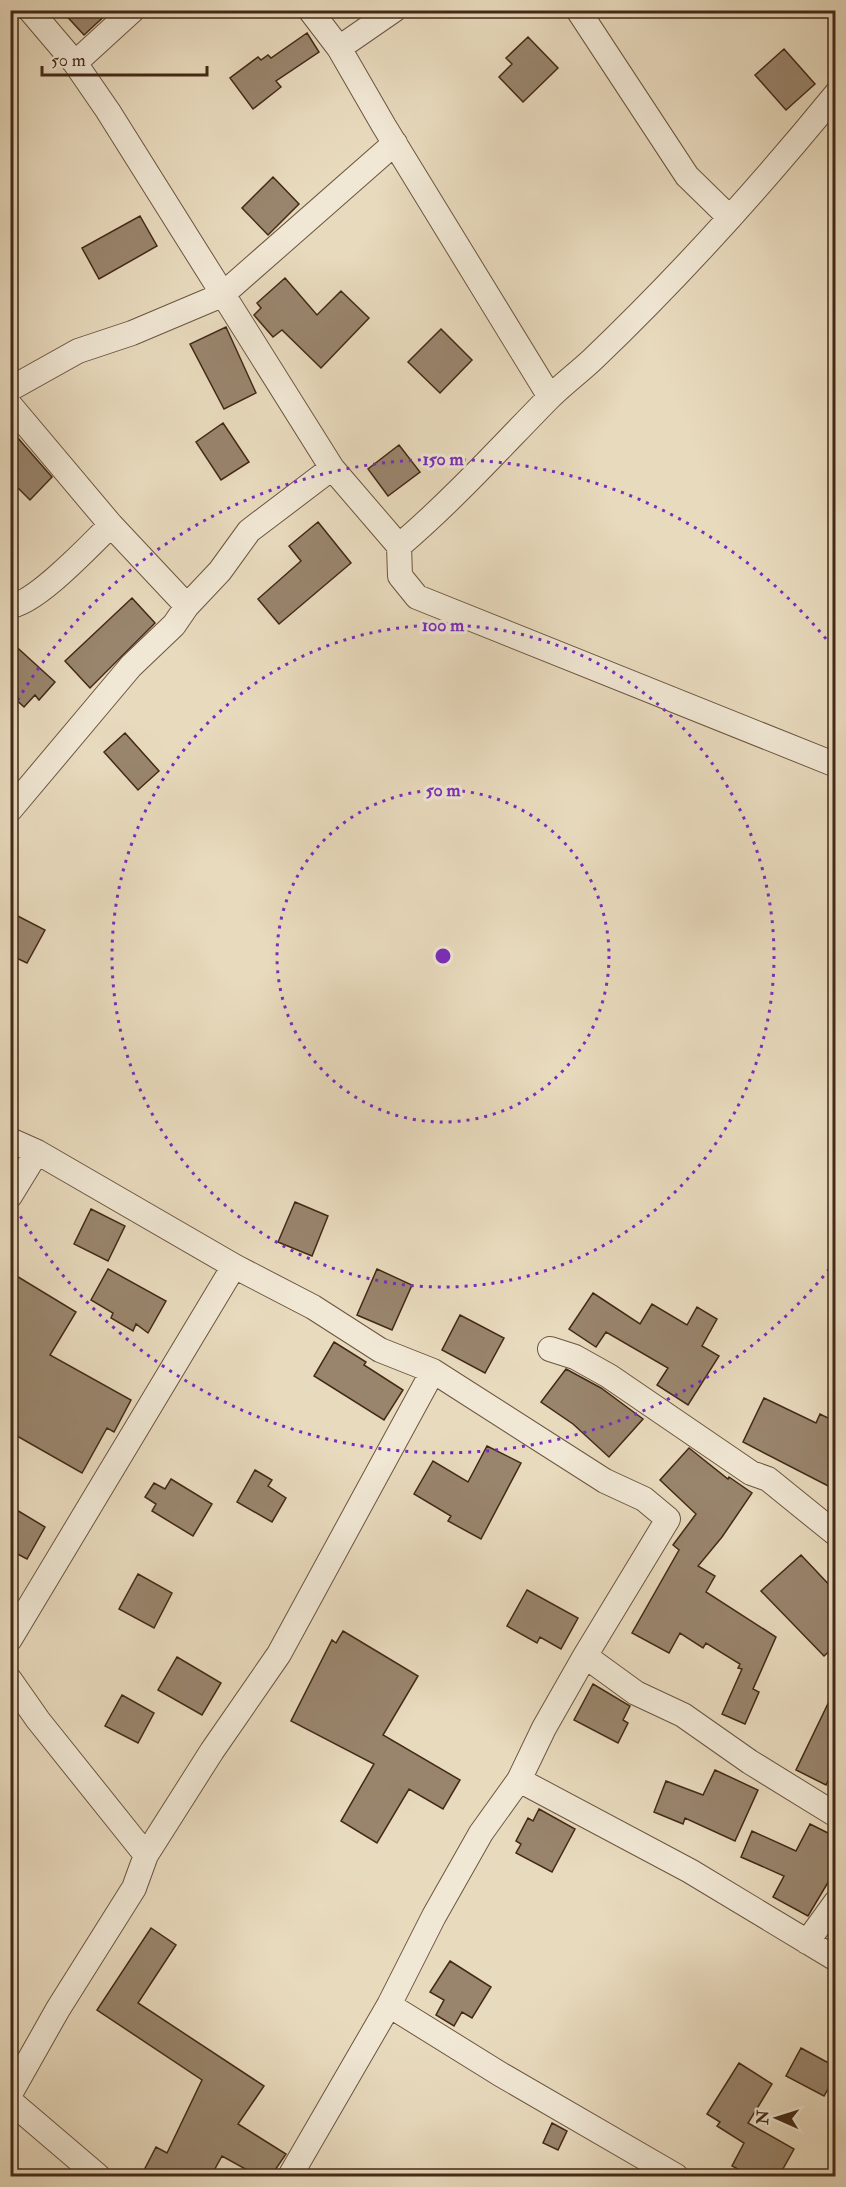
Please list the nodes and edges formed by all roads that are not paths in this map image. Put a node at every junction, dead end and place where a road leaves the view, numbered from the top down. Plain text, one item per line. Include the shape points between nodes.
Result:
1 (30, 10) edge
2 (133, 10) edge
3 (310, 10) edge
4 (394, 10) edge
5 (578, 10) edge
6 (339, 48) junction
7 (75, 63) junction
8 (836, 94) edge
9 (395, 143) junction
10 (729, 218) junction
11 (222, 295) junction
12 (10, 389) edge
13 (550, 397) junction
14 (10, 405) edge
15 (332, 468) junction
16 (111, 525) junction
17 (399, 546) junction
18 (10, 606) edge
19 (187, 606) junction
20 (836, 765) edge
21 (10, 810) edge
22 (10, 1140) edge
23 (37, 1152) junction
24 (10, 1196) edge
25 (234, 1266) junction
26 (550, 1348) dead end
27 (433, 1371) junction
28 (836, 1534) edge
29 (10, 1639) edge
30 (585, 1656) junction
31 (10, 1680) edge
32 (519, 1780) junction
33 (836, 1815) edge
34 (146, 1855) junction
35 (836, 1902) edge
36 (807, 1942) junction
37 (836, 1959) edge
38 (389, 2005) junction
39 (10, 2094) edge
40 (10, 2102) edge
41 (98, 2176) edge
42 (290, 2176) edge
43 (676, 2176) edge

1 - 7 street
2 - 7 street
3 - 6 street
4 - 6 street
5 - 10 street via 687,176
6 - 9 street
7 - 11 street
8 - 10 street
9 - 11 street
9 - 13 street
10 - 13 street via 592,360
11 - 12 street via 78,351
11 - 15 street
13 - 17 street via 486,465
14 - 16 street
15 - 17 street
15 - 19 street via 249,531 220,572
16 - 18 street via 51,582 19,605
16 - 19 street
17 - 20 street via 400,576 417,597
19 - 21 street
22 - 23 street
23 - 24 street
23 - 25 street
25 - 27 street via 313,1307 380,1350
25 - 29 street
26 - 28 street via 609,1376 751,1473 768,1479
27 - 30 street via 605,1481 644,1499 668,1519
27 - 34 street via 279,1654
30 - 32 street
30 - 33 street via 636,1693 683,1715
31 - 34 street
32 - 36 street via 690,1871
32 - 38 street via 481,1833
34 - 39 street via 134,1888
35 - 36 street
36 - 37 street
38 - 42 street
38 - 43 street
40 - 41 street

